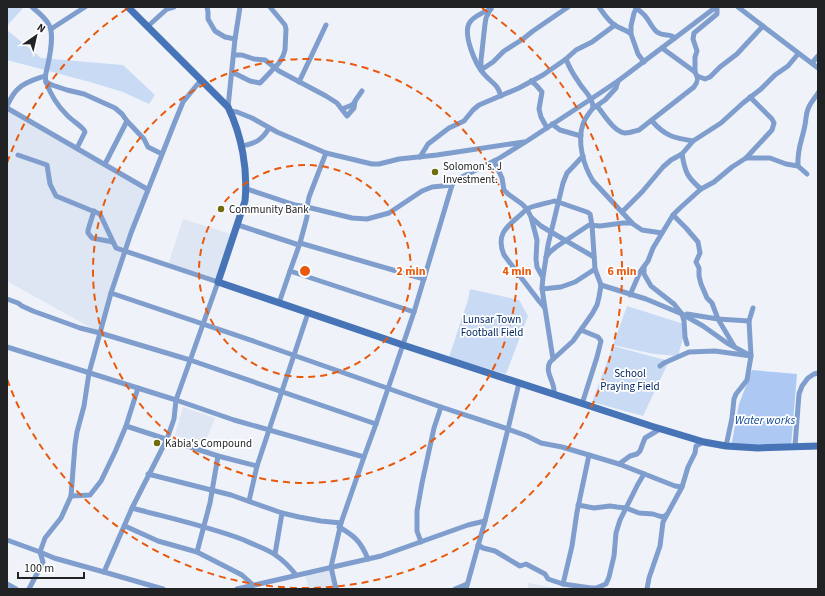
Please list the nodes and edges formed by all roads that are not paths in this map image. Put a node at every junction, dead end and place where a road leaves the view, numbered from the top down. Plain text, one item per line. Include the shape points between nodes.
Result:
1 (32, 7) edge
2 (85, 7) edge
3 (128, 7) edge
4 (174, 7) edge
5 (207, 7) edge
6 (240, 7) edge
7 (270, 7) edge
8 (568, 7) edge
9 (599, 7) edge
10 (716, 7) edge
11 (738, 7) edge
12 (491, 8) edge
13 (637, 8) edge
14 (326, 25) dead end
15 (615, 25) junction
16 (763, 26) junction
17 (147, 27) junction
18 (51, 29) junction
19 (631, 34) junction
20 (675, 38) junction
21 (235, 40) junction
22 (662, 48) junction
23 (798, 54) junction
24 (234, 55) junction
25 (818, 56) edge
26 (566, 59) junction
27 (644, 62) junction
28 (812, 63) junction
29 (274, 68) junction
30 (818, 68) edge
31 (481, 70) junction
32 (232, 73) junction
33 (696, 74) junction
34 (45, 76) junction
35 (201, 80) junction
36 (531, 81) junction
37 (618, 81) junction
38 (46, 82) junction
39 (299, 82) junction
40 (362, 91) dead end
41 (818, 93) edge
42 (501, 96) junction
43 (750, 97) junction
44 (355, 101) junction
45 (595, 104) junction
46 (7, 107) edge
47 (229, 109) junction
48 (342, 109) junction
49 (127, 121) junction
50 (652, 121) junction
51 (552, 124) junction
52 (270, 128) junction
53 (547, 128) junction
54 (581, 136) junction
55 (527, 141) junction
56 (693, 141) junction
57 (241, 146) junction
58 (77, 148) junction
59 (326, 153) junction
60 (162, 154) junction
61 (682, 154) junction
62 (18, 155) dead end
63 (583, 156) junction
64 (420, 157) junction
65 (746, 158) junction
66 (494, 161) junction
67 (105, 164) junction
68 (798, 166) junction
69 (807, 174) dead end
70 (452, 185) junction
71 (147, 189) junction
72 (247, 189) junction
73 (701, 189) junction
74 (558, 202) junction
75 (307, 207) junction
76 (527, 209) junction
77 (94, 211) junction
78 (622, 212) junction
79 (673, 215) junction
80 (531, 217) junction
81 (632, 223) junction
82 (238, 225) junction
83 (592, 225) junction
84 (551, 232) junction
85 (662, 233) junction
86 (566, 241) junction
87 (113, 242) junction
88 (300, 244) junction
89 (124, 251) junction
90 (594, 257) junction
91 (546, 258) junction
92 (644, 268) junction
93 (595, 269) junction
94 (290, 271) junction
95 (543, 277) junction
96 (424, 279) junction
97 (218, 282) junction
98 (601, 285) junction
99 (542, 289) junction
100 (111, 293) junction
101 (630, 294) junction
102 (7, 299) edge
103 (280, 303) junction
104 (544, 306) junction
105 (753, 308) dead end
106 (414, 312) junction
107 (308, 313) junction
108 (682, 314) junction
109 (718, 319) junction
110 (749, 321) junction
111 (203, 324) junction
112 (580, 330) junction
113 (100, 333) junction
114 (687, 344) dead end
115 (403, 345) junction
116 (734, 346) junction
117 (7, 347) edge
118 (294, 356) junction
119 (751, 356) junction
120 (553, 359) junction
121 (190, 360) junction
122 (660, 366) dead end
123 (89, 373) junction
124 (818, 374) edge
125 (519, 383) junction
126 (138, 388) junction
127 (388, 389) junction
128 (282, 392) junction
129 (554, 394) junction
130 (176, 400) junction
131 (582, 404) junction
132 (441, 407) junction
133 (376, 424) junction
134 (126, 426) junction
135 (508, 429) junction
136 (660, 429) junction
137 (270, 430) junction
138 (167, 439) junction
139 (704, 442) junction
140 (726, 446) junction
141 (795, 446) junction
142 (818, 446) edge
143 (589, 455) junction
144 (218, 456) junction
145 (364, 457) junction
146 (619, 464) junction
147 (257, 466) junction
148 (148, 474) junction
149 (644, 474) junction
150 (682, 487) junction
151 (211, 491) junction
152 (71, 496) junction
153 (249, 501) junction
154 (578, 505) junction
155 (132, 508) junction
156 (626, 508) junction
157 (282, 513) junction
158 (666, 516) junction
159 (485, 521) junction
160 (340, 525) junction
161 (125, 526) junction
162 (204, 527) junction
163 (7, 540) edge
164 (421, 542) junction
165 (478, 545) junction
166 (40, 552) junction
167 (197, 552) junction
168 (275, 554) junction
169 (368, 559) junction
170 (331, 567) junction
171 (104, 572) junction
172 (296, 575) junction
173 (7, 584) edge
174 (563, 584) junction
175 (253, 585) junction
176 (466, 587) edge
177 (596, 588) edge
178 (16, 589) edge
179 (30, 589) edge
180 (163, 589) edge
181 (237, 589) edge
182 (336, 589) edge
183 (455, 589) edge
184 (647, 589) edge

1 - 18 street via 46,20
2 - 18 street
3 - 17 street
4 - 17 street via 167,9
5 - 21 street via 208,19 215,31 219,35
6 - 21 street
7 - 29 street via 286,29 285,50
8 - 31 street
9 - 15 street
10 - 20 street
10 - 33 street via 718,13 694,33 697,51
11 - 16 street
12 - 31 street via 485,24
12 - 31 street via 472,19 467,27 468,40
13 - 19 street
13 - 20 street via 647,17 656,32
14 - 39 street
15 - 19 street
15 - 26 street
16 - 23 street
16 - 33 street via 737,54 710,77 705,80
17 - 35 street
18 - 34 street via 51,51
19 - 27 street via 638,54
20 - 22 street
21 - 24 street
22 - 27 street
22 - 33 street
23 - 28 street
23 - 43 street via 788,66
24 - 29 street via 265,60
24 - 32 street
25 - 28 street
26 - 36 street
26 - 45 street via 578,83
27 - 37 street
28 - 30 street
29 - 32 street via 260,83
29 - 39 street
31 - 42 street
32 - 47 street
33 - 50 street via 694,87
34 - 38 street
34 - 46 street via 18,88
35 - 47 street
35 - 60 street via 183,102
36 - 42 street
36 - 53 street via 542,92 539,109
37 - 45 street
37 - 45 street via 616,88 605,100
38 - 49 street via 84,94 114,108
38 - 58 street via 65,114 85,132
39 - 48 street via 326,96
40 - 44 street
41 - 68 street via 807,112 797,156
42 - 64 street via 479,105 464,121 449,128 428,144
43 - 56 street via 721,123
43 - 65 street via 774,123 772,130
44 - 48 street
44 - 48 street via 354,108 347,116
45 - 50 street via 614,127 624,133 639,130
45 - 51 street
45 - 54 street via 583,123
46 - 58 street
47 - 52 street
47 - 57 street
49 - 60 street via 148,147
49 - 67 street
50 - 56 street via 658,129 667,134
51 - 53 street
51 - 54 street via 560,130
52 - 57 street via 259,140
52 - 59 street
53 - 55 street
54 - 63 street
55 - 64 street
55 - 66 street
56 - 61 street
57 - 72 street via 246,166
58 - 67 street
59 - 64 street via 372,164
59 - 75 street
60 - 71 street
61 - 73 street via 687,174
61 - 78 street via 663,167
62 - 77 street via 47,165 50,184 56,196
63 - 74 street via 565,177
63 - 78 street via 593,181
65 - 68 street via 770,158
65 - 73 street
66 - 70 street via 460,178
66 - 76 street via 502,178 504,190
67 - 71 street
68 - 69 street
70 - 75 street via 432,187 389,213 367,219
70 - 96 street
71 - 89 street
72 - 75 street
72 - 82 street
73 - 79 street
74 - 76 street
74 - 83 street via 589,213
74 - 84 street
75 - 88 street
76 - 80 street
76 - 104 street via 503,231 501,249
77 - 87 street via 100,214
77 - 87 street via 88,230 90,236
78 - 81 street
79 - 85 street
79 - 109 street via 698,242 700,253 696,262 699,276
80 - 84 street
80 - 95 street via 537,240 536,259
81 - 83 street
81 - 85 street via 642,230
82 - 88 street
82 - 97 street
83 - 86 street
83 - 90 street
84 - 86 street
84 - 91 street
85 - 92 street
86 - 90 street
86 - 91 street
87 - 89 street via 116,248
88 - 94 street
88 - 96 street
89 - 97 street
89 - 100 street
90 - 93 street
91 - 95 street
92 - 101 street
92 - 108 street via 643,272 651,286 674,304
93 - 98 street
93 - 99 street via 575,282
94 - 103 street
94 - 106 street
95 - 99 street
96 - 106 street
97 - 103 street
97 - 111 street
98 - 101 street
98 - 112 street via 597,305
99 - 104 street
100 - 111 street
100 - 113 street
101 - 108 street
102 - 113 street via 33,311
103 - 107 street
104 - 120 street
105 - 110 street
106 - 115 street
107 - 115 street
107 - 118 street
108 - 109 street
108 - 114 street
108 - 116 street
109 - 110 street
109 - 116 street
110 - 119 street
111 - 118 street
111 - 121 street
112 - 120 street via 573,341
112 - 131 street via 595,335 602,341
113 - 121 street
113 - 123 street
115 - 125 street
115 - 127 street
116 - 119 street
117 - 123 street
118 - 127 street
118 - 128 street
119 - 122 street via 715,351 689,352
119 - 140 street via 747,380 734,399
120 - 129 street via 548,367 555,389
121 - 128 street
121 - 130 street
123 - 126 street
123 - 152 street via 75,445
124 - 141 street via 808,378 799,394
125 - 129 street
125 - 135 street
126 - 130 street
126 - 134 street
127 - 132 street
127 - 133 street
128 - 133 street
128 - 137 street
129 - 131 street
130 - 137 street
130 - 138 street via 174,419
131 - 136 street
132 - 135 street
132 - 164 street via 434,428 417,511 417,531
133 - 145 street
134 - 138 street
134 - 152 street via 94,491 90,495
135 - 143 street via 541,443
135 - 159 street
136 - 139 street
136 - 146 street via 644,438 637,454
137 - 145 street
137 - 147 street
138 - 144 street
138 - 148 street
139 - 140 street
139 - 150 street via 696,446
140 - 141 street
141 - 142 street
143 - 146 street
143 - 154 street
144 - 147 street
144 - 151 street
145 - 160 street
146 - 149 street
147 - 153 street
148 - 151 street
148 - 155 street
149 - 150 street
149 - 156 street
150 - 158 street
151 - 153 street
151 - 162 street
152 - 166 street via 61,518 45,538
153 - 157 street
154 - 156 street
154 - 174 street
155 - 161 street
155 - 162 street
156 - 158 street via 639,513
156 - 177 street via 616,533 608,581
157 - 160 street
157 - 168 street
158 - 184 street
159 - 164 street
159 - 165 street
160 - 169 street via 354,536
160 - 170 street
161 - 167 street via 158,541
161 - 171 street
162 - 167 street
162 - 168 street
163 - 166 street
164 - 169 street
165 - 174 street via 495,551 520,566 526,564 545,574 548,579
165 - 176 street
166 - 171 street
166 - 179 street via 43,562
167 - 175 street via 242,575
168 - 172 street
169 - 170 street
170 - 172 street
170 - 182 street
171 - 180 street
172 - 175 street
173 - 178 street
174 - 177 street
175 - 181 street
176 - 183 street

